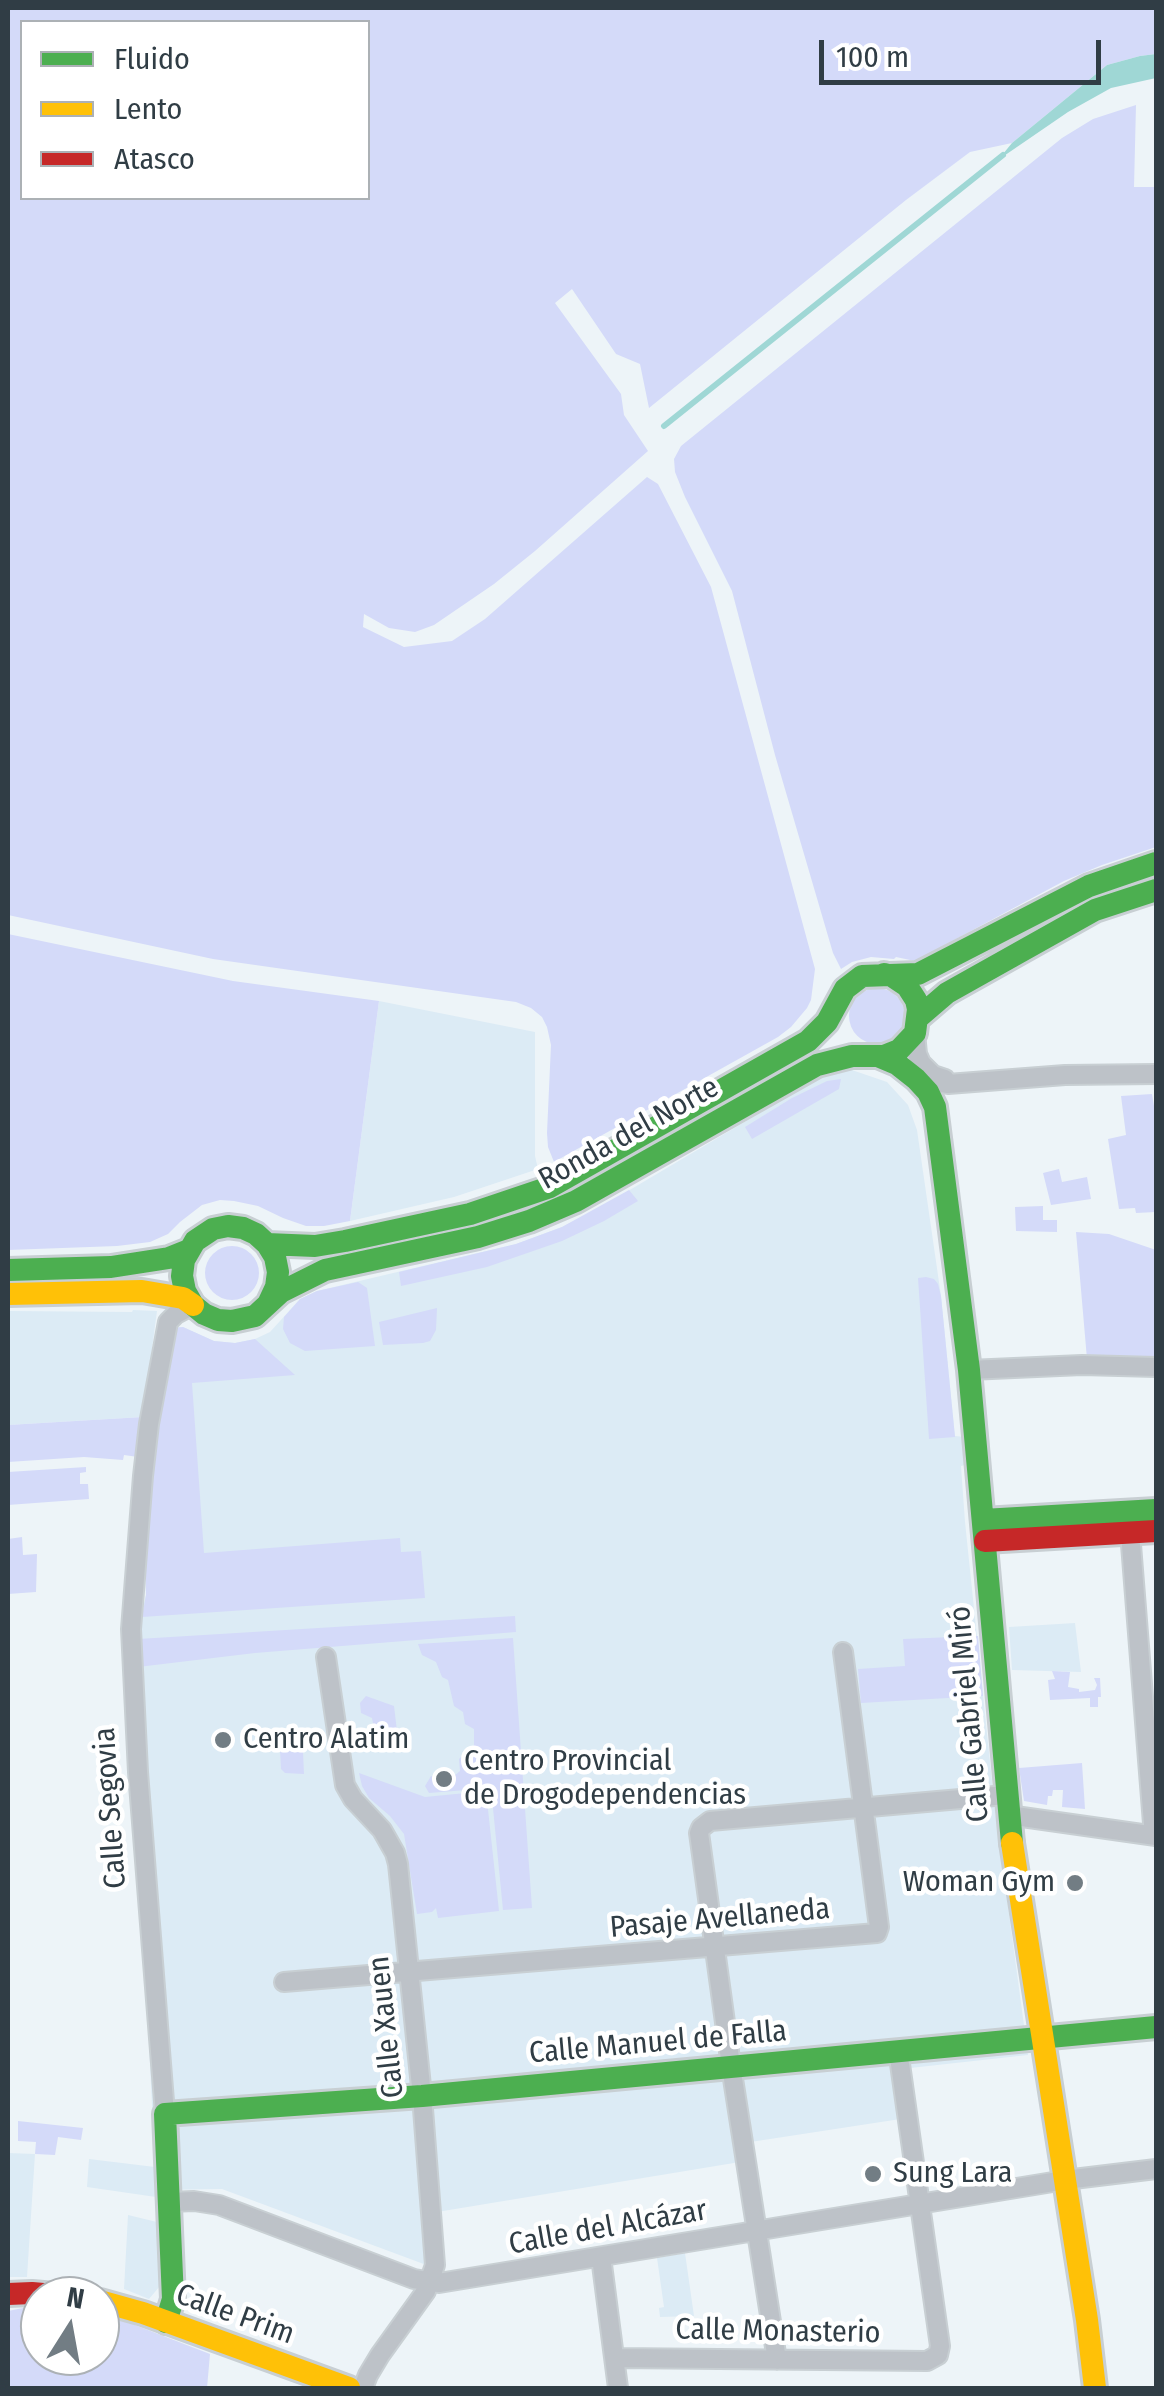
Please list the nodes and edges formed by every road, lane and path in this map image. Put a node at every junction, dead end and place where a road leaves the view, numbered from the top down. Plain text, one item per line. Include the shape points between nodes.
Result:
1 (1156, 862) edge
2 (1156, 890) edge
3 (884, 974) junction
4 (830, 1017) junction
5 (917, 1025) junction
6 (871, 1055) junction
7 (1156, 1074) edge
8 (955, 1083) junction
9 (922, 1085) junction
10 (268, 1244) junction
11 (179, 1254) junction
12 (8, 1270) edge
13 (8, 1294) edge
14 (277, 1296) junction
15 (193, 1305) junction
16 (1156, 1367) edge
17 (969, 1370) junction
18 (1156, 1510) edge
19 (1156, 1530) edge
20 (984, 1531) junction
21 (1130, 1532) junction
22 (843, 1652) dead end
23 (326, 1657) dead end
24 (1007, 1805) junction
25 (863, 1807) junction
26 (1155, 1836) edge
27 (714, 1946) junction
28 (410, 1971) junction
29 (284, 1982) dead end
30 (1156, 2026) edge
31 (1041, 2036) junction
32 (898, 2050) junction
33 (731, 2066) junction
34 (422, 2096) junction
35 (165, 2114) junction
36 (1156, 2169) edge
37 (1064, 2180) junction
38 (170, 2202) junction
39 (920, 2204) junction
40 (757, 2230) junction
41 (601, 2257) junction
42 (430, 2283) junction
43 (120, 2305) edge
44 (166, 2322) junction
45 (615, 2358) junction
46 (778, 2360) junction
47 (349, 2388) edge
48 (362, 2388) edge
49 (618, 2388) edge
50 (1095, 2388) edge

1 - 3 main road, Ronda del Norte via 1075,893 918,974
2 - 5 main road, Ronda del Norte via 1096,910 976,975 937,1000
3 - 4 main road, Ronda del Norte via 853,982
3 - 5 main road via 912,992
4 - 6 main road via 855,1050
4 - 10 main road, Ronda del Norte via 808,1041 550,1188 470,1214 346,1241
5 - 6 main road, Ronda del Norte via 900,1050
5 - 8 street via 917,1054 926,1070
6 - 9 main road via 897,1064
6 - 14 main road, Ronda del Norte via 817,1065 529,1221 325,1270
7 - 8 street
8 - 9 street
9 - 17 main road, Calle Gabriel Miró via 935,1107
10 - 11 main road via 228,1226 200,1236
10 - 14 main road via 278,1272
11 - 12 main road via 111,1267
11 - 15 main road
13 - 15 main road via 142,1291
14 - 15 main road via 255,1316 232,1322
15 - 35 street, Calle Segovia via 168,1322 142,1476 132,1629
16 - 17 street
17 - 20 main road, Calle Gabriel Miró
18 - 20 main road
19 - 21 main road
20 - 21 main road
20 - 24 main road, Calle Gabriel Miró
21 - 26 street
22 - 25 street, Pasaje Avellaneda
23 - 28 street, Calle Xauen via 345,1785 382,1830 398,1864
24 - 25 street
24 - 26 street
24 - 31 main road, Calle Gabriel Miró
25 - 27 street via 704,1824 699,1833
25 - 27 street, Pasaje Avellaneda via 877,1933
27 - 28 street, Pasaje Avellaneda
27 - 33 street
28 - 29 street, Pasaje Avellaneda
28 - 34 street, Calle Xauen
30 - 31 main road, Calle Manuel de Falla
31 - 32 main road, Calle Manuel de Falla
31 - 37 main road, Calle Gabriel Miró
32 - 33 main road, Calle Manuel de Falla
32 - 39 street
33 - 34 main road, Calle Manuel de Falla
33 - 40 street
34 - 35 main road, Calle Manuel de Falla
34 - 42 street, Calle Xauen
35 - 38 main road, Calle Segovia
36 - 37 street, Calle del Alcázar
37 - 39 street, Calle del Alcázar
37 - 50 main road, Calle Gabriel Miró
38 - 42 street, Calle del Alcázar via 220,2204
38 - 44 main road, Calle Segovia via 173,2299
39 - 40 street, Calle del Alcázar
39 - 46 street, Calle Monasterio via 938,2356
40 - 41 street, Calle del Alcázar
40 - 46 street
41 - 42 street, Calle del Alcázar
41 - 45 street
42 - 48 street
43 - 44 main road, Calle Prim
44 - 47 main road, Calle Prim
45 - 46 street, Calle Monasterio
45 - 49 street

